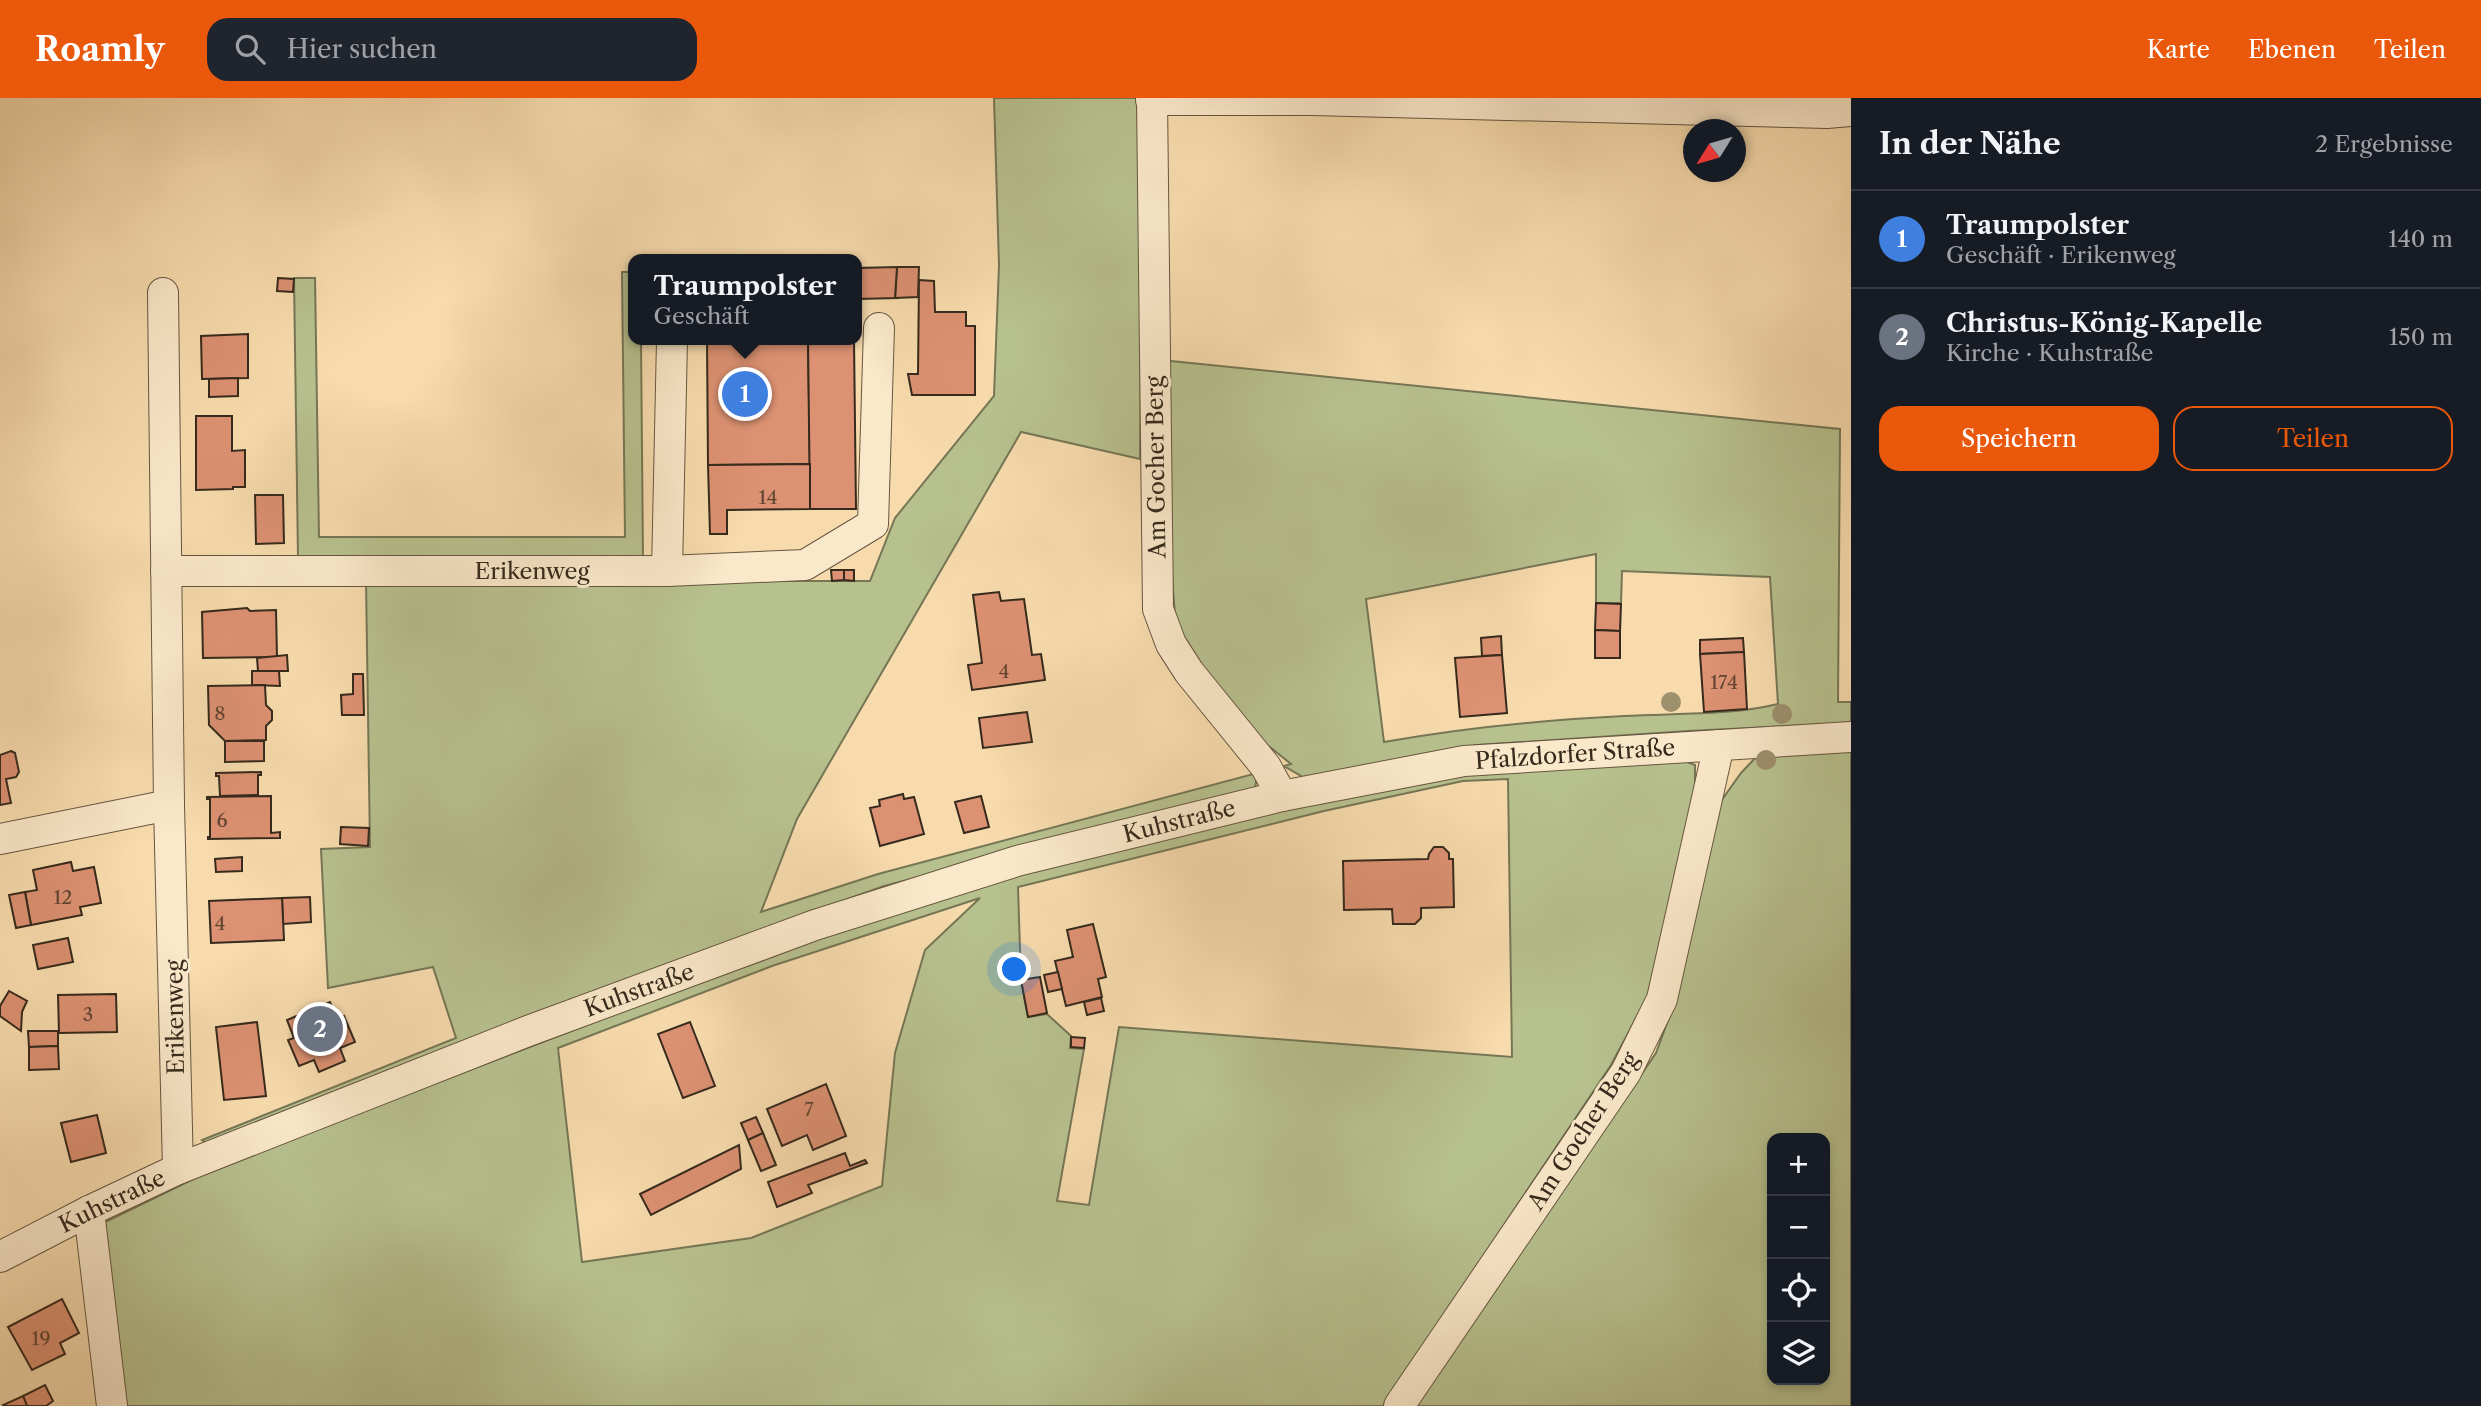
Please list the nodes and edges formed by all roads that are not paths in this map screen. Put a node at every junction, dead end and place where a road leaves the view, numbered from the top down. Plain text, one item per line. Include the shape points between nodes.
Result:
1 (1152, 99) edge
2 (1851, 111) edge
3 (163, 293) dead end
4 (879, 328) dead end
5 (672, 345) edge
6 (166, 571) junction
7 (667, 571) junction
8 (1851, 737) edge
9 (1718, 745) junction
10 (1292, 794) junction
11 (169, 805) junction
12 (0, 839) edge
13 (178, 1169) junction
14 (89, 1211) junction
15 (0, 1257) edge
16 (112, 1406) edge
17 (1399, 1406) edge

1 - 2 street
1 - 10 street, Am Gocher Berg via 1158,609 1171,644 1189,672
3 - 6 street, Erikenweg
4 - 7 street, Erikenweg via 873,524 805,565
5 - 7 street
6 - 7 street, Erikenweg
6 - 11 street, Erikenweg
8 - 9 street, Pfalzdorfer Straße
9 - 10 street, Pfalzdorfer Straße via 1464,761
9 - 17 street, Am Gocher Berg via 1662,999 1626,1072
10 - 13 street, Kuhstraße via 1017,861 815,925 528,1031
11 - 12 street
11 - 13 street, Erikenweg
13 - 14 street, Kuhstraße
14 - 15 street, Kuhstraße
14 - 16 street

